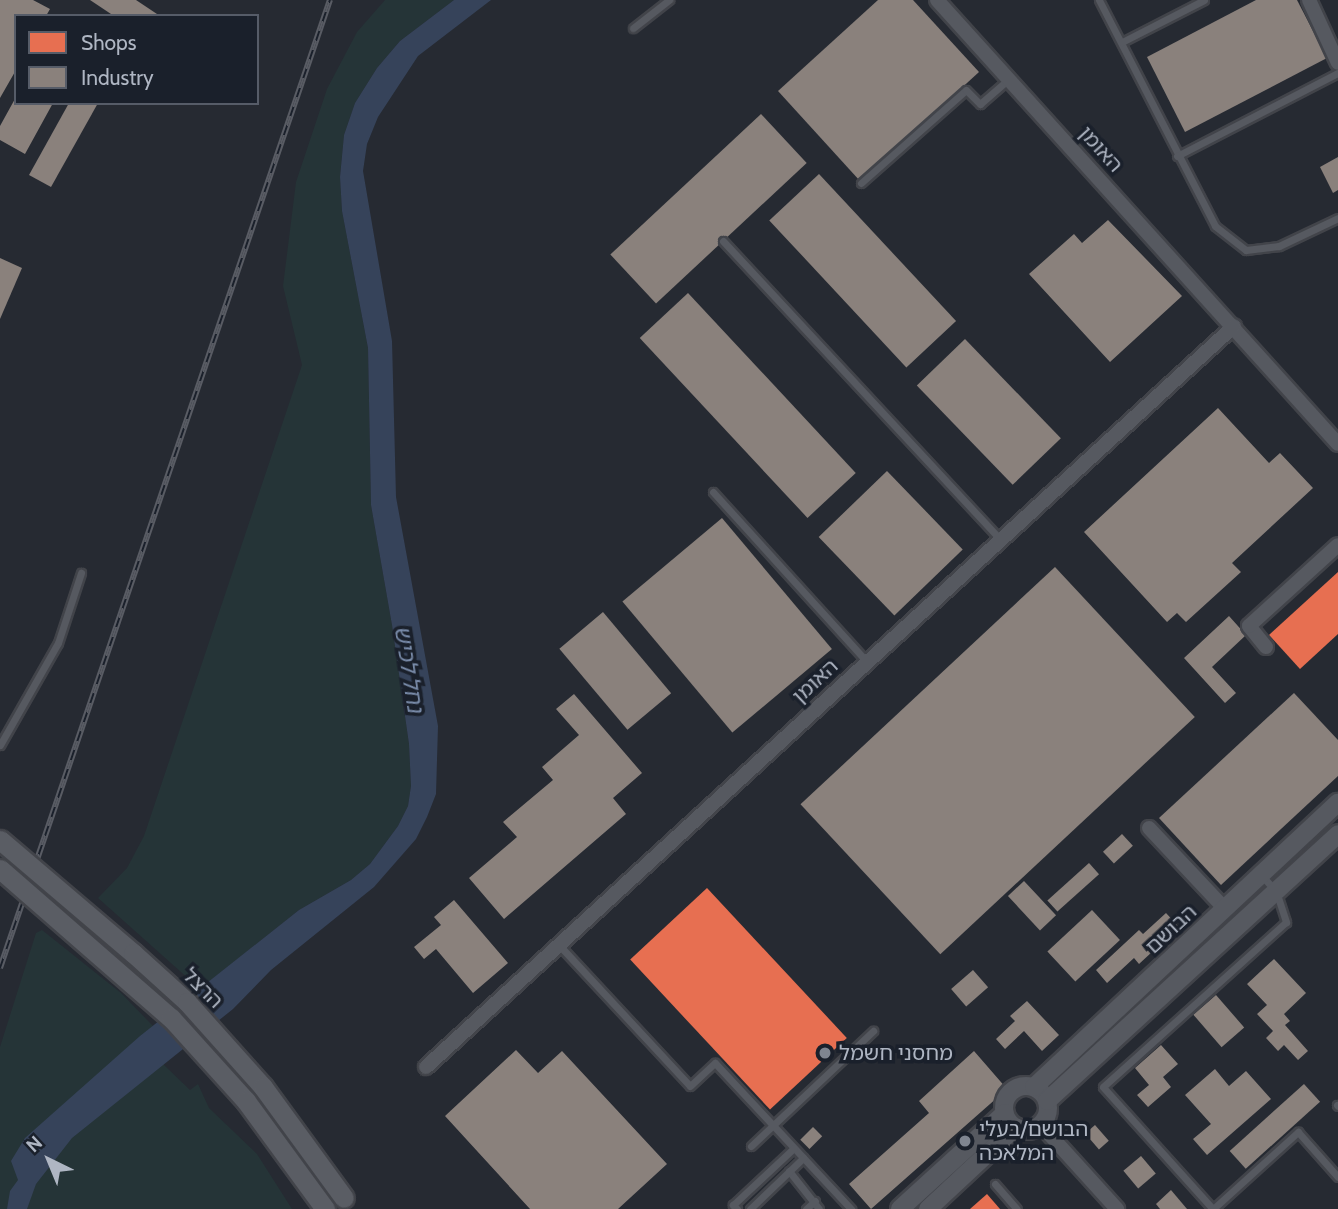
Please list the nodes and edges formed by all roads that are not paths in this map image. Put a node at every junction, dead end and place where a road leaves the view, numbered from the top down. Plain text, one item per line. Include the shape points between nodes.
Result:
1 (669, 0) edge
2 (937, 0) edge
3 (1099, 0) edge
4 (1204, 0) edge
5 (1309, 0) edge
6 (633, 28) dead end
7 (1122, 42) junction
8 (1338, 63) edge
9 (1338, 73) edge
10 (1009, 79) junction
11 (1177, 156) junction
12 (861, 183) dead end
13 (1338, 218) edge
14 (723, 242) dead end
15 (1234, 326) junction
16 (1338, 444) edge
17 (713, 492) dead end
18 (1001, 540) junction
19 (1338, 545) edge
20 (81, 573) dead end
21 (1266, 647) dead end
22 (867, 662) junction
23 (0, 745) edge
24 (1338, 803) edge
25 (1149, 828) dead end
26 (1338, 834) edge
27 (0, 840) edge
28 (0, 869) edge
29 (1262, 875) junction
30 (1276, 891) junction
31 (1226, 910) junction
32 (559, 945) junction
33 (873, 1031) dead end
34 (426, 1067) dead end
35 (1034, 1087) junction
36 (1047, 1101) junction
37 (1010, 1120) junction
38 (1040, 1124) junction
39 (773, 1125) junction
40 (751, 1146) dead end
41 (794, 1148) junction
42 (803, 1158) junction
43 (789, 1171) junction
44 (1338, 1177) edge
45 (995, 1184) dead end
46 (344, 1198) dead end
47 (815, 1201) junction
48 (735, 1207) edge
49 (1110, 1207) edge
50 (325, 1209) edge
51 (750, 1209) edge
52 (806, 1209) edge
53 (819, 1209) edge
54 (851, 1209) edge
55 (900, 1209) edge
56 (928, 1209) edge
57 (1017, 1209) edge

1 - 6 lane
2 - 10 street, האומן
3 - 7 lane
4 - 7 lane
5 - 8 street
7 - 11 lane
9 - 11 lane
10 - 12 lane via 980,104 966,90
10 - 15 street, האומן
11 - 13 lane via 1214,226 1247,250 1279,246
14 - 18 lane
15 - 16 street, האומן
15 - 18 street, האומן
17 - 22 lane
18 - 22 street, האומן
19 - 21 street via 1249,626
20 - 23 lane via 58,643
22 - 32 street, האומן
24 - 29 street, הבושם
25 - 31 street
26 - 30 street, הבושם
27 - 46 main road, הרצל, bridge via 187,1003 263,1087
28 - 50 main road, הרצל, bridge via 179,1026 246,1101
29 - 30 lane
29 - 31 street, הבושם
30 - 36 street, הבושם
30 - 44 lane via 1286,922 1103,1087 1213,1209 1298,1132
31 - 35 street, הבושם
32 - 34 street, האומן
32 - 39 lane via 690,1086 715,1063
33 - 39 lane
35 - 36 street
35 - 37 street via 1011,1093 1004,1106
36 - 38 street via 1047,1114
37 - 38 street via 1028,1129
37 - 55 street
37 - 56 street
38 - 49 street
39 - 40 lane
39 - 41 lane
41 - 42 lane
41 - 48 lane
42 - 43 lane
42 - 54 lane
43 - 47 lane
43 - 51 lane
45 - 57 lane
47 - 52 lane
47 - 53 lane

